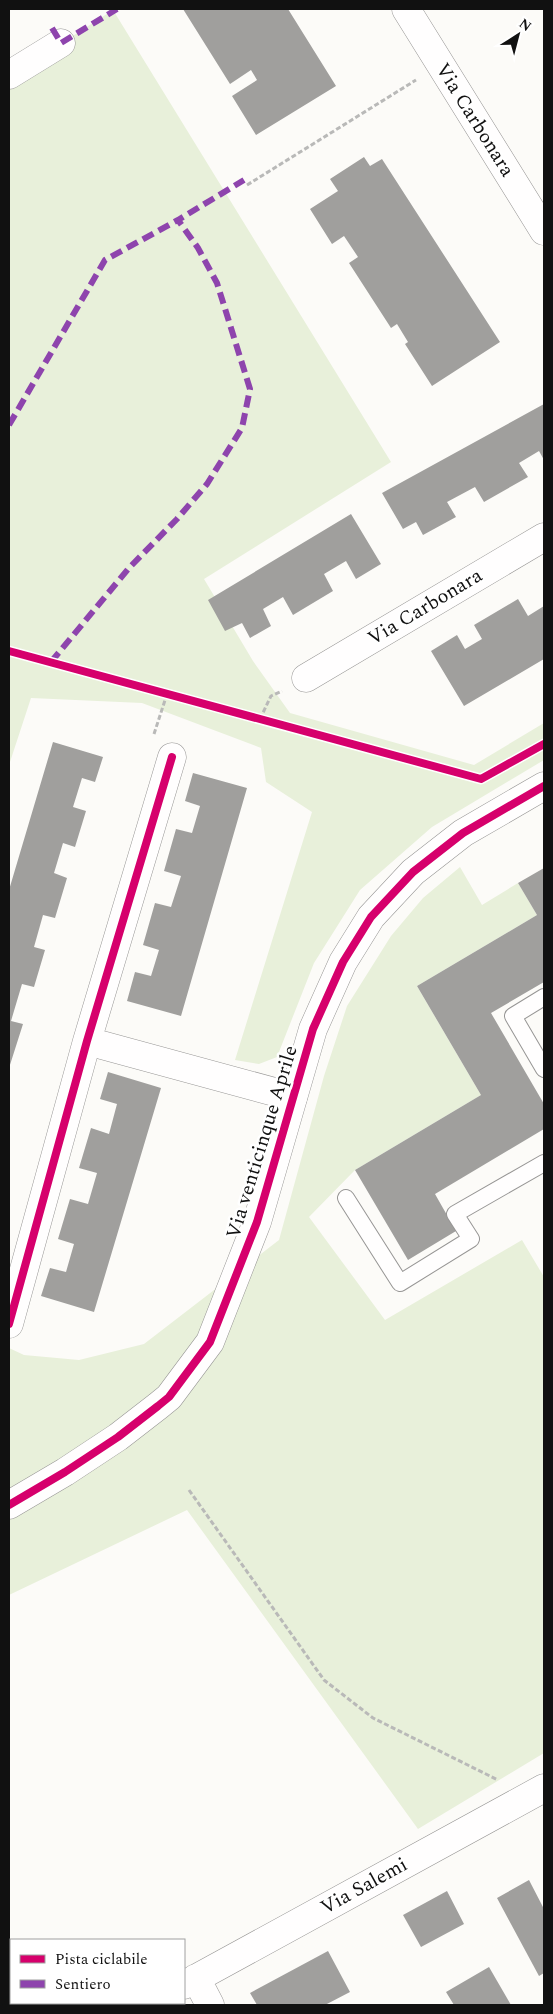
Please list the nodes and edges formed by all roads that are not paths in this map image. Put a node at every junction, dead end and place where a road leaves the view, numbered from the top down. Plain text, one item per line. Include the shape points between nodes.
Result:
1 (406, 9) edge
2 (61, 43) dead end
3 (9, 75) edge
4 (544, 231) edge
5 (544, 537) edge
6 (306, 678) road end
7 (172, 757) dead end
8 (544, 786) edge
9 (544, 997) edge
10 (88, 1041) junction
11 (544, 1069) edge
12 (293, 1097) junction
13 (544, 1163) edge
14 (346, 1198) dead end
15 (9, 1324) edge
16 (9, 1506) edge
17 (539, 1790) edge
18 (190, 1981) edge
19 (210, 2005) edge

1 - 4 street, Via Carbonara
2 - 3 street
5 - 6 street, Via Carbonara
7 - 10 street
8 - 12 street, Via venticinque Aprile via 463,833 413,872 371,917 343,962 313,1029
9 - 11 lane via 513,1016
10 - 12 street
10 - 15 street
12 - 16 street, Via venticinque Aprile via 257,1222 210,1342 169,1397 118,1438
13 - 14 lane via 455,1214 471,1240 400,1283
17 - 18 street, Via Salemi
18 - 19 street

